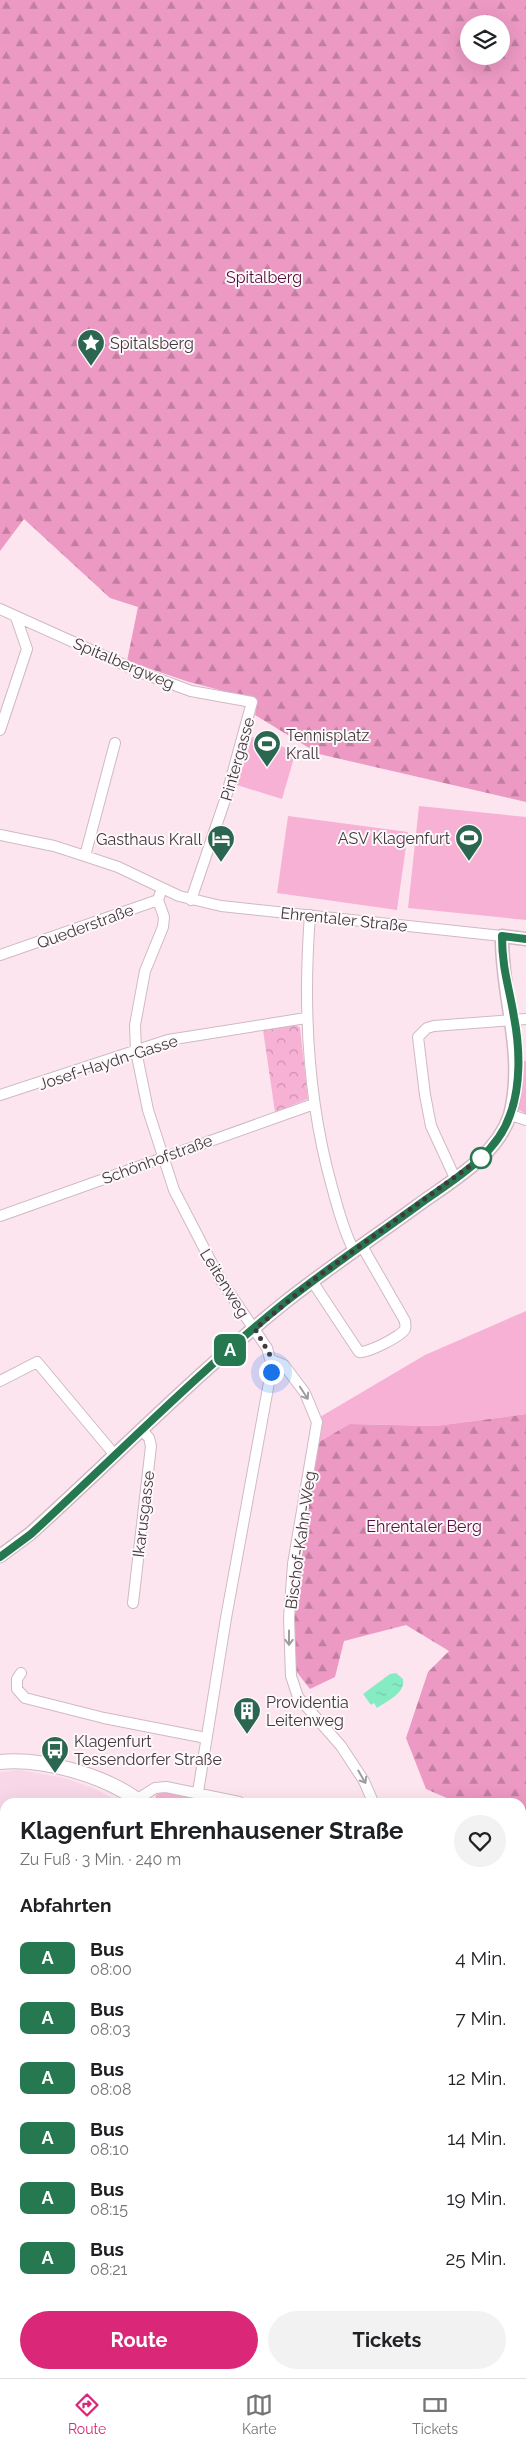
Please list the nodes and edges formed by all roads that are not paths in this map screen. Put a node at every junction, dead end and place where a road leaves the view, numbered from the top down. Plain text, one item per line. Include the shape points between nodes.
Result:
1 (0, 609) edge
2 (16, 617) junction
3 (252, 702) joint
4 (0, 730) edge
5 (116, 742) dead end
6 (0, 835) edge
7 (85, 856) junction
8 (162, 888) junction
9 (158, 900) junction
10 (191, 900) junction
11 (310, 915) junction
12 (502, 936) junction
13 (526, 939) edge
14 (0, 955) edge
15 (306, 1018) junction
16 (520, 1018) edge
17 (136, 1051) junction
18 (0, 1096) edge
19 (314, 1104) junction
20 (511, 1115) junction
21 (526, 1120) edge
22 (162, 1157) junction
23 (456, 1178) junction
24 (0, 1216) edge
25 (358, 1249) junction
26 (312, 1281) junction
27 (255, 1329) junction
28 (271, 1360) junction
29 (0, 1381) edge
30 (141, 1429) junction
31 (114, 1454) junction
32 (0, 1556) edge
33 (133, 1604) dead end
34 (21, 1673) dead end
35 (206, 1738) junction
36 (0, 1762) edge
37 (204, 1796) edge
38 (132, 1798) edge
39 (142, 1798) edge
40 (371, 1798) edge

1 - 2 street, Spitalbergweg
2 - 3 street, Spitalbergweg via 158,679 191,690
2 - 4 street via 27,649
3 - 10 street, Pintergasse via 231,782
5 - 7 street
6 - 7 street, Ehrentaler Straße
7 - 8 street, Ehrentaler Straße
8 - 9 street
8 - 10 street, Ehrentaler Straße
9 - 14 street, Quederstraße
9 - 17 street, Leitenweg via 164,917 163,927 141,988 135,1025
10 - 11 street, Ehrentaler Straße
11 - 12 street, Ehrentaler Straße
11 - 15 street
12 - 13 street
12 - 16 street via 502,963
15 - 17 street, Josef-Haydn-Gasse via 168,1040
15 - 19 street
16 - 20 street
16 - 23 street via 434,1026 418,1037 423,1087 432,1126
17 - 18 street, Josef-Haydn-Gasse
17 - 22 street, Leitenweg
19 - 22 street, Schönhofstraße
19 - 25 street via 327,1168 345,1230
20 - 21 street
20 - 23 street via 490,1150
22 - 24 street, Schönhofstraße
22 - 27 street, Leitenweg via 174,1190 208,1258 231,1298
23 - 25 street
25 - 26 street
25 - 26 street via 405,1321 403,1332 367,1352 359,1352
26 - 27 street
27 - 28 street, Leitenweg
27 - 30 street
28 - 35 street
28 -> 40 street, Bischof-Kahn-Weg via 284,1365 305,1393 318,1422 293,1564 291,1676 298,1697 341,1746
29 - 31 street via 37,1362
30 - 31 street
30 - 33 street, Ikarusgasse via 151,1446
31 - 32 street via 31,1534
34 - 35 street via 17,1689 25,1698
35 - 37 street
36 - 38 main road via 82,1773
37 - 39 street via 166,1787 155,1788

